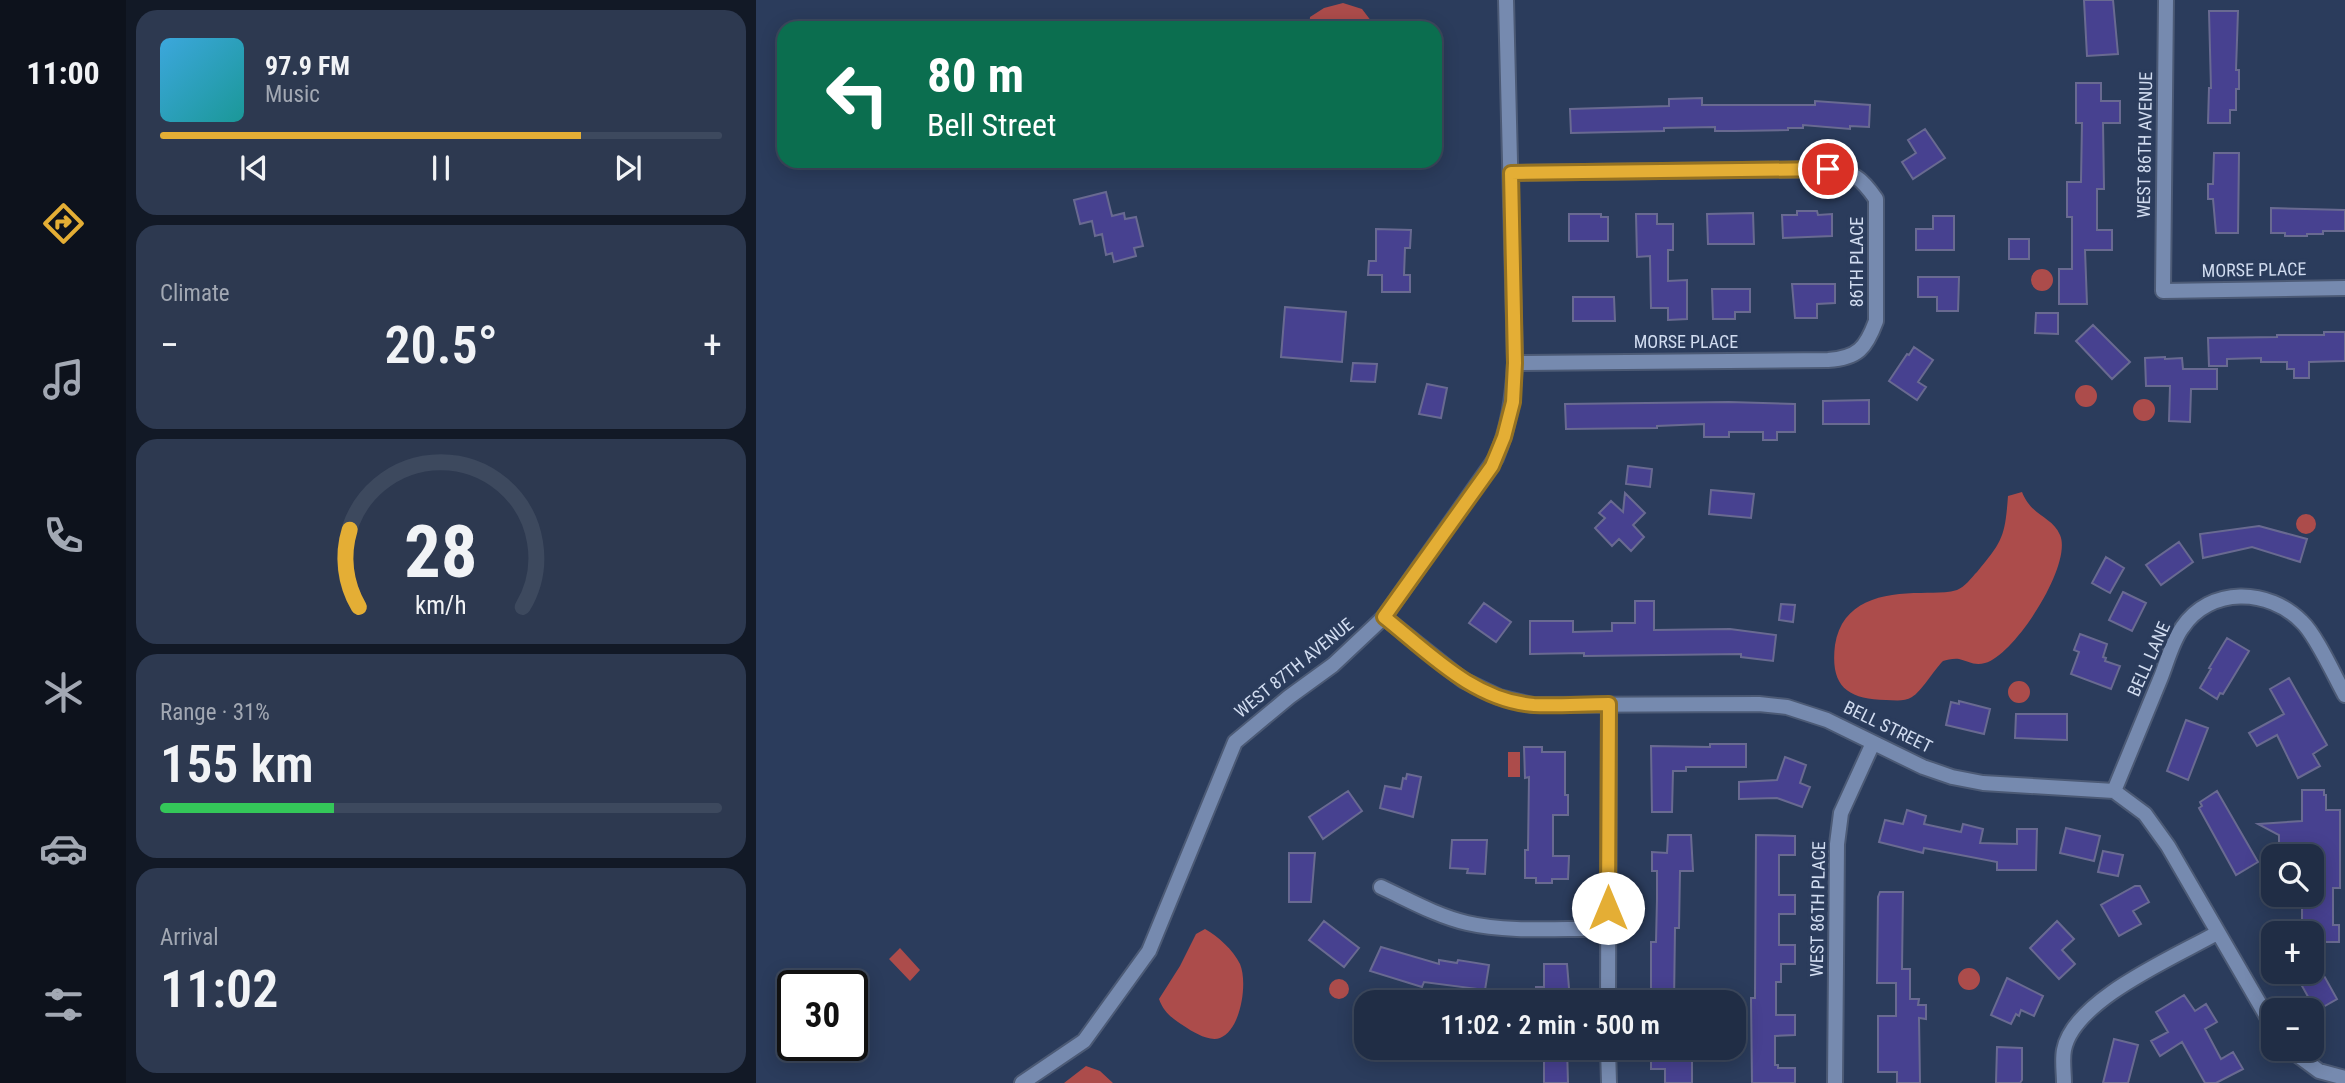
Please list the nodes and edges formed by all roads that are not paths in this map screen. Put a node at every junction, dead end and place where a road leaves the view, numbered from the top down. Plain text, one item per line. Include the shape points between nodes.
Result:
1 (1506, 0) edge
2 (2166, 0) edge
3 (1511, 173) junction
4 (2345, 288) edge
5 (2163, 290) joint
6 (1857, 354) joint
7 (1515, 363) junction
8 (1384, 617) junction
9 (2345, 695) edge
10 (1609, 704) junction
11 (1873, 743) junction
12 (2114, 791) junction
13 (1381, 887) dead end
14 (1608, 929) junction
15 (2217, 933) junction
16 (1608, 990) edge
17 (2261, 1007) edge
18 (1608, 1060) edge
19 (2306, 1061) edge
20 (2345, 1078) edge
21 (1022, 1083) edge
22 (1608, 1083) edge
23 (1835, 1083) edge
24 (2064, 1083) edge

1 - 3 street, WEST 87TH AVENUE
2 - 5 street, WEST 86TH AVENUE
3 - 6 street, 86TH PLACE via 1828,169 1853,173 1876,199 1876,321
3 - 7 street, WEST 87TH AVENUE
4 - 5 street, MORSE PLACE
6 - 7 street, MORSE PLACE via 1828,360
7 - 8 street, WEST 87TH AVENUE via 1513,402 1492,466
8 - 10 street, BELL STREET via 1463,680 1499,697 1532,705
8 - 21 street, WEST 87TH AVENUE via 1333,665 1235,741 1149,951 1084,1041
9 - 12 street, BELL LANE via 2305,624 2284,605 2265,598 2223,598 2206,606 2181,629
10 - 11 street, BELL STREET via 1787,707
10 - 14 street
11 - 12 street, BELL STREET via 1923,767 1983,783
11 - 23 street, WEST 86TH PLACE via 1841,813 1837,844
12 - 15 street via 2145,814
13 - 14 street via 1470,924
14 - 16 street
15 - 17 street
15 - 24 street via 2091,1007 2064,1049
18 - 22 street
19 - 20 street via 2319,1071

